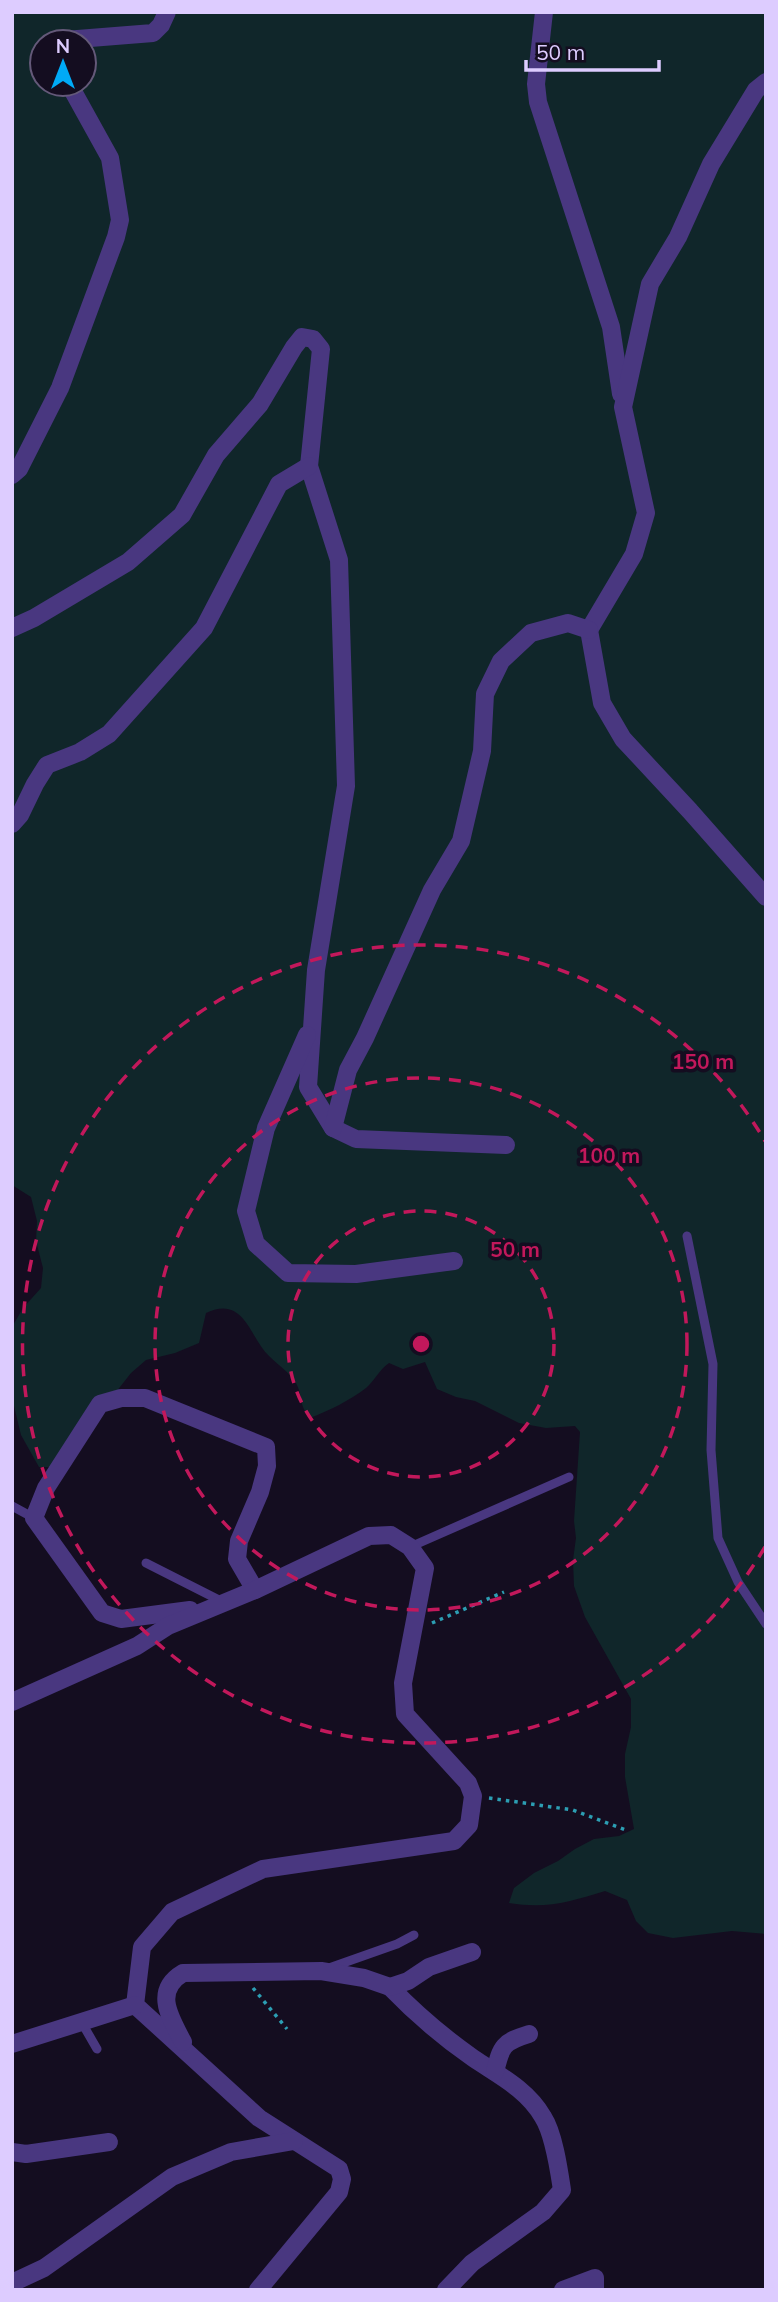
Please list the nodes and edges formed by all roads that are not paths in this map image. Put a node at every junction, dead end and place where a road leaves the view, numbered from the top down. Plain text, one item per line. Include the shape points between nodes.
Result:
1 (167, 12) edge
2 (544, 12) edge
3 (98, 37) edge
4 (766, 82) edge
5 (77, 98) edge
6 (623, 407) junction
7 (309, 466) junction
8 (12, 475) edge
9 (12, 628) edge
10 (589, 630) junction
11 (12, 824) edge
12 (766, 897) edge
13 (312, 1022) junction
14 (333, 1128) junction
15 (506, 1145) dead end
16 (687, 1236) dead end
17 (454, 1261) dead end
18 (569, 1477) dead end
19 (12, 1506) edge
20 (34, 1518) junction
21 (410, 1547) junction
22 (146, 1563) dead end
23 (255, 1590) junction
24 (221, 1604) junction
25 (766, 1624) edge
26 (14, 1696) edge
27 (414, 1936) dead end
28 (472, 1952) dead end
29 (321, 1971) junction
30 (390, 1987) junction
31 (135, 2005) junction
32 (82, 2023) junction
33 (529, 2034) dead end
34 (12, 2045) edge
35 (97, 2049) dead end
36 (189, 2054) junction
37 (495, 2072) junction
38 (294, 2141) junction
39 (109, 2142) dead end
40 (12, 2152) edge
41 (12, 2283) edge
42 (595, 2284) edge
43 (258, 2290) edge
44 (446, 2290) edge
45 (563, 2290) edge

1 - 3 street via 153,33
2 - 6 street via 538,102 611,327
4 - 6 street via 755,90 711,164 678,237 650,284
5 - 8 street via 110,158 120,220 60,388
6 - 10 street via 646,513 635,554
7 - 9 street via 321,349 313,339 302,337 260,404 216,455 182,515 128,562
7 - 11 street via 279,484 204,628 108,734 47,765
7 - 13 street via 340,560 346,786
10 - 12 street via 602,703 623,739
10 - 14 street via 568,622 531,633 501,662 485,694 482,751 461,841 432,890 348,1070
13 - 14 street via 308,1087
13 - 17 street via 266,1128 246,1211 256,1244 288,1273 356,1274
14 - 15 street via 356,1139
16 - 25 lane via 713,1364 711,1450 718,1538 738,1582
18 - 21 lane
19 - 20 lane
20 - 23 street via 46,1488 100,1404 145,1398 266,1447 267,1466 239,1541 237,1559
20 - 24 street via 102,1613 121,1619
21 - 23 street via 391,1535 369,1536
21 - 31 street via 425,1568 403,1683 405,1714 468,1783 473,1796 469,1825 454,1840 263,1870 172,1912 142,1947
22 - 24 lane
23 - 24 street
24 - 26 street via 168,1626 136,1646
27 - 29 lane
28 - 30 street
29 - 30 street
29 - 36 street via 183,1973 172,1980 166,1992 167,2010
30 - 37 street
31 - 32 street
31 - 36 street
32 - 34 street
32 - 35 lane
33 - 37 street via 508,2041
36 - 38 street via 259,2118
37 - 44 street via 517,2086 544,2117 562,2190 543,2212 472,2263
38 - 41 street via 231,2152 172,2177 44,2269
38 - 43 street via 339,2169 339,2192
39 - 40 street
42 - 45 street

